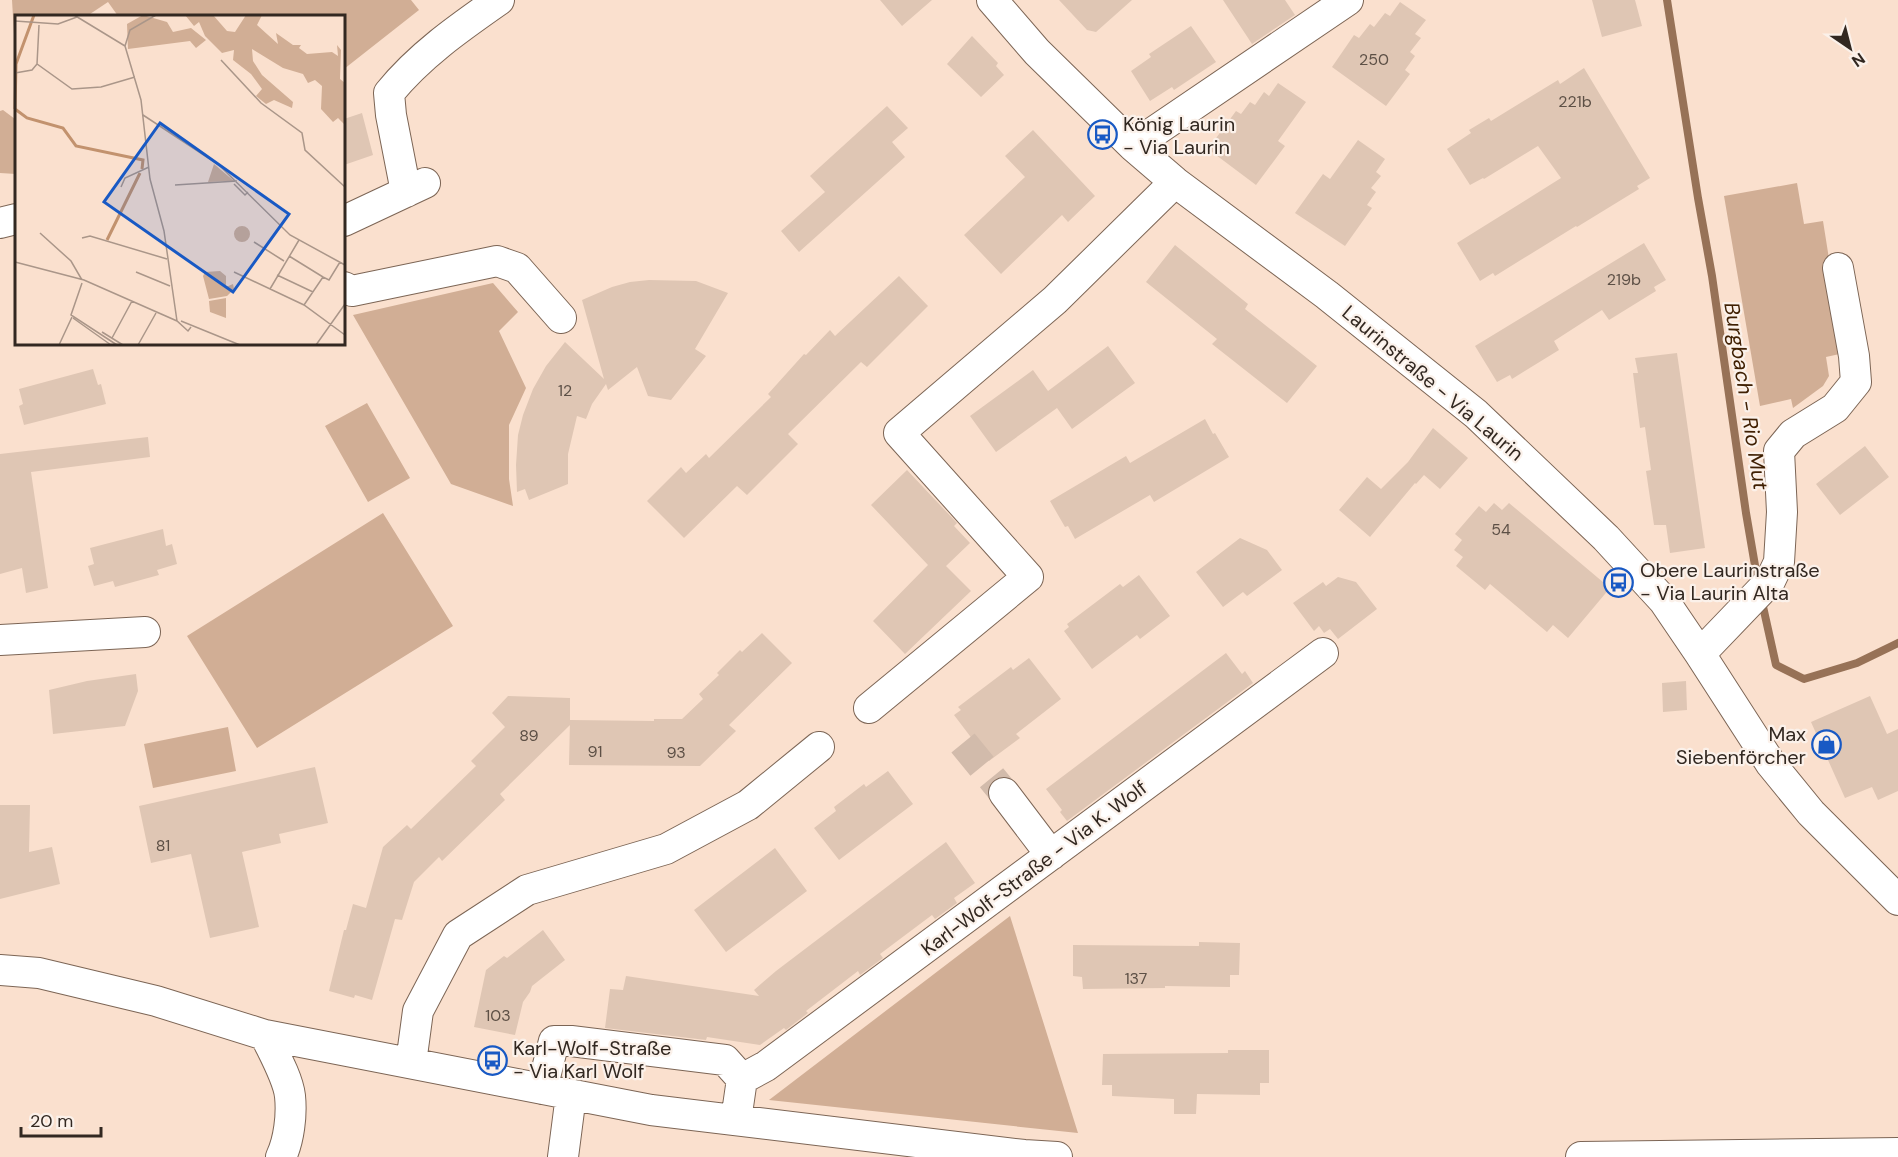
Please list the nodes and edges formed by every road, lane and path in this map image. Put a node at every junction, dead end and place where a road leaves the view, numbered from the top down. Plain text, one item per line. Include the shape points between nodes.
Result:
1 (499, 0) edge
2 (992, 0) edge
3 (1348, 0) edge
4 (1133, 146) junction
5 (1175, 182) junction
6 (15, 219) edge
7 (345, 221) edge
8 (0, 223) edge
9 (1838, 268) dead end
10 (345, 288) edge
11 (561, 318) dead end
12 (145, 632) dead end
13 (0, 640) edge
14 (1323, 653) dead end
15 (1700, 654) junction
16 (868, 708) dead end
17 (819, 747) dead end
18 (1004, 793) tunnel mouth
19 (1051, 855) junction
20 (1898, 900) edge
21 (0, 970) edge
22 (265, 1035) junction
23 (411, 1063) junction
24 (742, 1078) junction
25 (542, 1089) junction
26 (571, 1095) junction
27 (736, 1120) junction
28 (1898, 1153) edge
29 (281, 1157) edge
30 (563, 1157) edge
31 (1057, 1157) edge
32 (1581, 1157) edge

1 - 7 street via 406,72 389,93 391,115 415,188
2 - 4 street, Laurinstraße - Via Laurin via 1037,52
3 - 4 street
4 - 5 street, Laurinstraße - Via Laurin
5 - 15 street, Laurinstraße - Via Laurin via 1327,294 1476,414 1636,569 1664,601
5 - 16 street via 1055,300 899,433 1028,577
6 - 8 street
9 - 15 street via 1856,382 1835,408 1793,434 1779,451 1779,562 1770,581
10 - 11 street via 352,291 497,261 517,268
12 - 13 street
14 - 19 street, Karl-Wolf-Straße - Via K. Wolf
15 - 20 street, Laurinstraße - Via Laurin via 1771,764 1811,813
17 - 23 street via 748,804 666,849 527,890 458,935 418,1011
18 - 19 street
19 - 24 street, Karl-Wolf-Straße - Via K. Wolf via 766,1066
21 - 22 street via 39,973 156,1001
22 - 23 street
22 - 29 street via 290,1095 289,1128
23 - 25 street
24 - 25 street via 725,1059 554,1041
24 - 27 street
25 - 26 street
26 - 27 street
26 - 30 street
27 - 31 street
28 - 32 street

